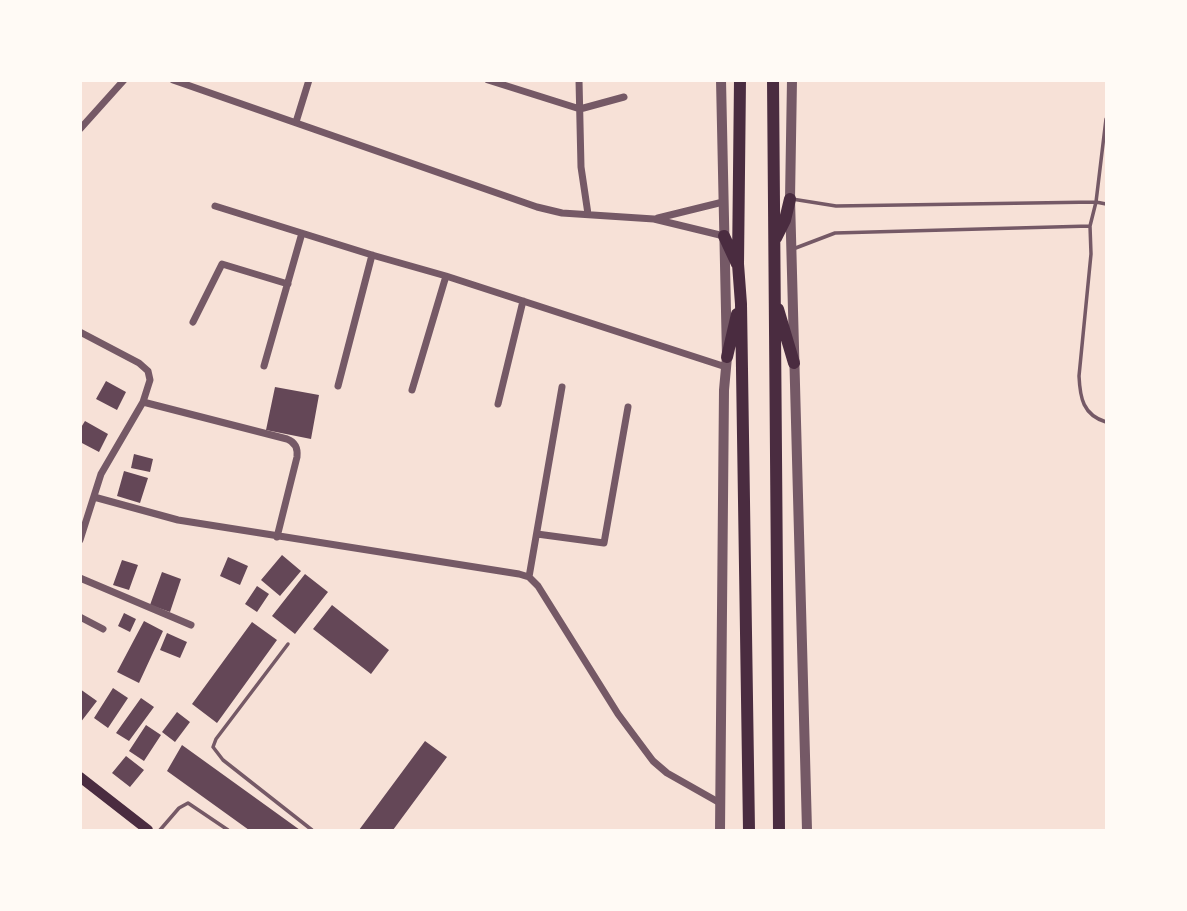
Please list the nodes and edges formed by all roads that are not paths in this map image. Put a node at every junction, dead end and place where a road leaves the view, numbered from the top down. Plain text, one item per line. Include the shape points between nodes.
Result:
1 (124, 80) edge
2 (173, 80) edge
3 (309, 80) edge
4 (488, 80) edge
5 (579, 80) edge
6 (721, 80) edge
7 (740, 80) edge
8 (773, 80) edge
9 (792, 80) edge
10 (624, 97) dead end
11 (580, 108) junction
12 (1107, 120) edge
13 (296, 122) junction
14 (80, 129) edge
15 (790, 199) junction
16 (723, 202) junction
17 (1096, 202) junction
18 (1107, 204) edge
19 (215, 206) dead end
20 (588, 214) junction
21 (654, 219) junction
22 (1090, 226) junction
23 (302, 233) junction
24 (724, 236) junction
25 (774, 244) junction
26 (792, 250) junction
27 (372, 255) junction
28 (738, 264) junction
29 (446, 276) junction
30 (288, 284) junction
31 (775, 299) junction
32 (523, 301) junction
33 (741, 304) junction
34 (193, 322) dead end
35 (80, 332) edge
36 (727, 362) junction
37 (794, 363) junction
38 (264, 366) dead end
39 (338, 386) dead end
40 (562, 387) dead end
41 (412, 390) dead end
42 (143, 402) junction
43 (498, 404) dead end
44 (628, 407) dead end
45 (1107, 422) edge
46 (94, 497) junction
47 (83, 526) edge
48 (537, 534) junction
49 (277, 537) junction
50 (80, 540) edge
51 (529, 577) junction
52 (80, 578) edge
53 (80, 617) edge
54 (191, 625) dead end
55 (103, 629) dead end
56 (288, 645) dead end
57 (80, 777) edge
58 (720, 803) junction
59 (148, 831) edge
60 (160, 831) edge
61 (228, 831) edge
62 (312, 831) edge
63 (720, 831) edge
64 (749, 831) edge
65 (779, 831) edge
66 (807, 831) edge

1 - 14 street
2 - 13 street
3 - 13 street
4 - 11 street
5 - 11 street
6 - 16 street
7 - 28 highway
8 - 25 highway
9 - 15 street
10 - 11 street
11 - 20 street
12 - 17 lane
13 - 20 street via 508,198 562,213
15 - 17 lane via 836,206
15 - 25 highway
15 - 26 street
16 - 21 street
16 - 24 street
17 - 18 lane
17 - 22 lane
19 - 23 street
20 - 21 street
21 - 24 street
22 - 26 lane via 835,233
22 - 45 lane via 1080,394 1089,414
23 - 27 street
23 - 30 street
24 - 28 highway
24 - 36 street
25 - 31 highway
26 - 37 street
27 - 29 street
27 - 39 street
28 - 33 highway
29 - 32 street
29 - 41 street
30 - 34 street via 222,264
30 - 38 street
31 - 37 highway
31 - 65 highway
32 - 36 street
32 - 43 street
33 - 36 highway
33 - 64 highway
35 - 42 street via 144,367 150,380
36 - 58 street
37 - 66 street
40 - 48 street
42 - 46 street via 106,464
42 - 49 street via 294,443 297,457
44 - 48 street via 604,543
46 - 47 street
46 - 49 street via 178,520
47 - 50 street
48 - 51 street
49 - 51 street
51 - 58 street via 653,761
52 - 54 street
53 - 55 street
56 - 62 lane via 213,747
57 - 59 main road
58 - 63 street
60 - 61 lane via 188,803

